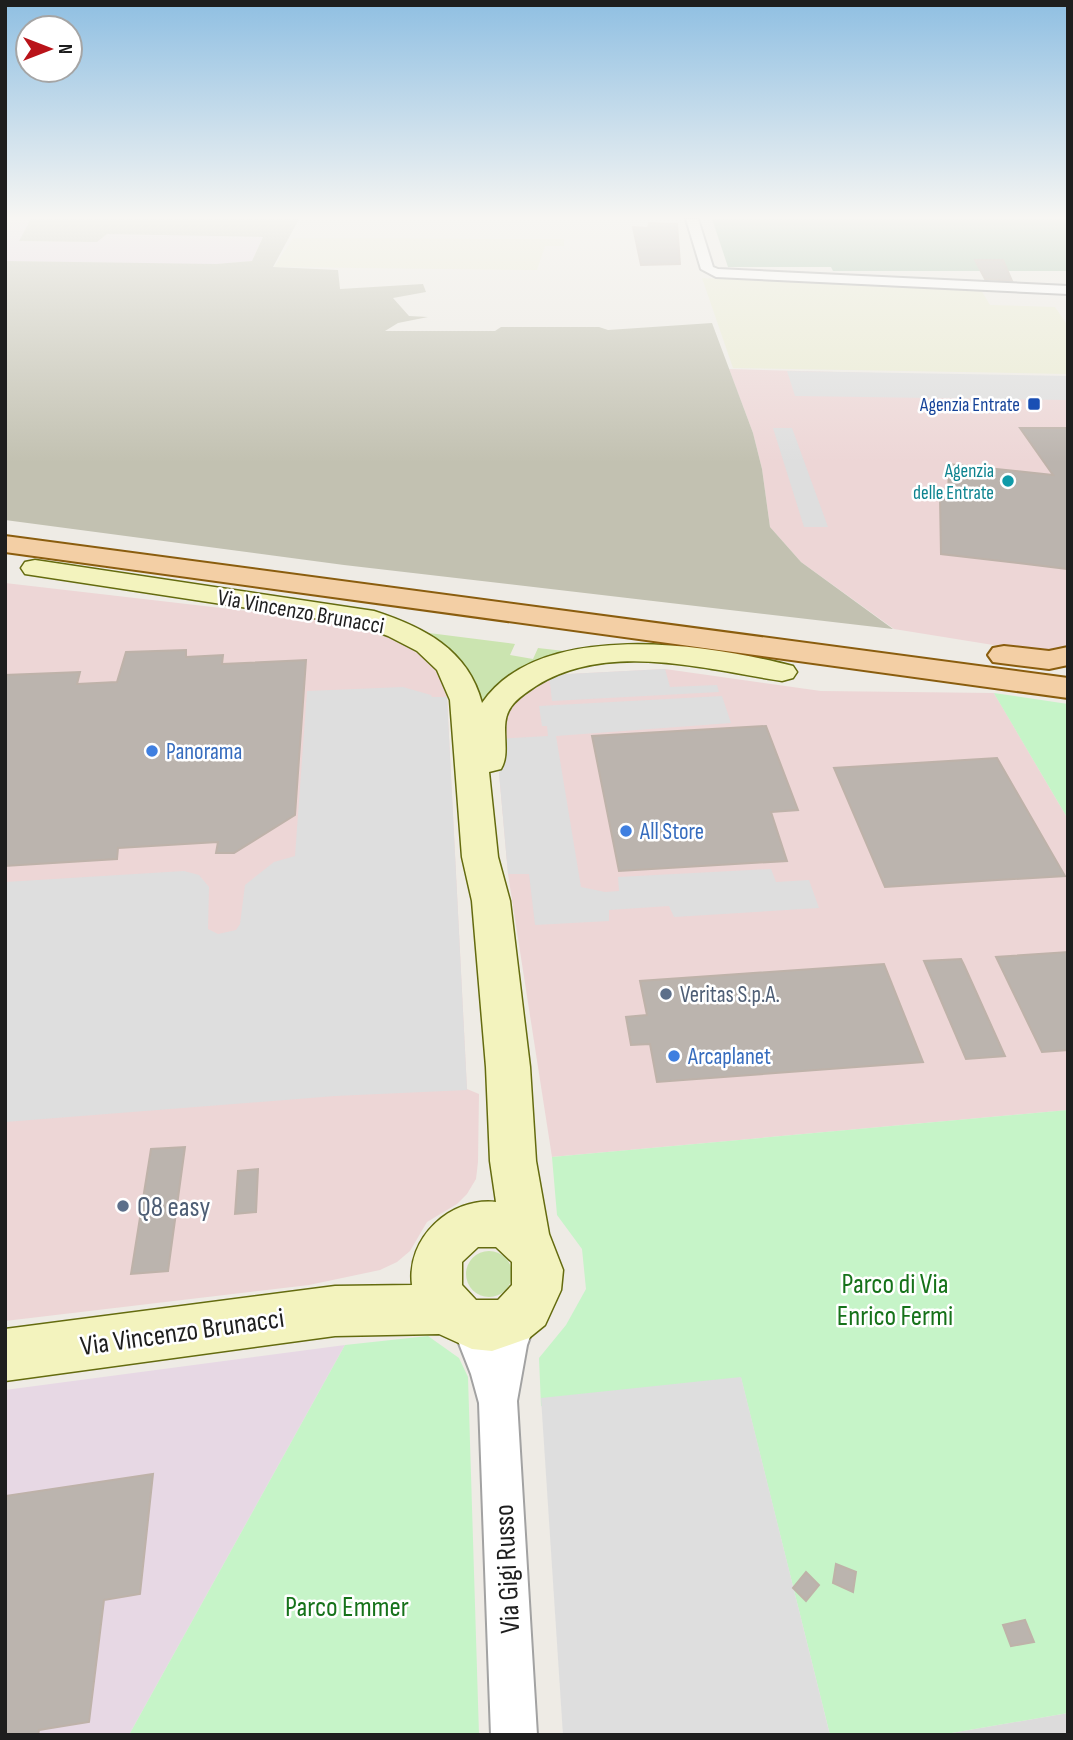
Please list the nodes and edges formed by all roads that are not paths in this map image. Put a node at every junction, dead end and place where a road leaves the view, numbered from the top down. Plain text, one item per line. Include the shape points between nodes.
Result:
1 (5, 532) edge
2 (5, 544) edge
3 (5, 564) edge
4 (35, 568) joint
5 (1068, 656) edge
6 (951, 663) junction
7 (782, 672) joint
8 (1068, 672) edge
9 (1068, 688) edge
10 (490, 891) junction
11 (513, 1161) junction
12 (475, 1226) junction
13 (526, 1240) junction
14 (450, 1298) junction
15 (520, 1315) junction
16 (5, 1355) edge
17 (498, 1403) junction
18 (514, 1735) edge

1 - 6 main road
2 - 6 main road
3 - 4 main road
4 - 10 street, Via Vincenzo Brunacci via 364,617 427,643 448,661 466,700 480,857
5 - 6 main road via 1049,660 971,651
6 - 7 main road via 806,675
6 - 8 main road
6 - 9 main road
7 - 10 street, Via Vincenzo Brunacci via 663,656 604,654 575,658 528,675 500,698 490,717 496,856
10 - 11 street, Via Vincenzo Brunacci
11 - 12 street
11 - 13 street, Via Vincenzo Brunacci
12 - 13 street via 496,1225
12 - 14 street via 452,1239
13 - 15 street via 540,1270 538,1286
14 - 15 street via 494,1324
14 - 16 street, Via Vincenzo Brunacci
14 - 17 street, Via Gigi Russo via 490,1374
15 - 17 street, Via Gigi Russo via 508,1345
17 - 18 street, Via Gigi Russo

